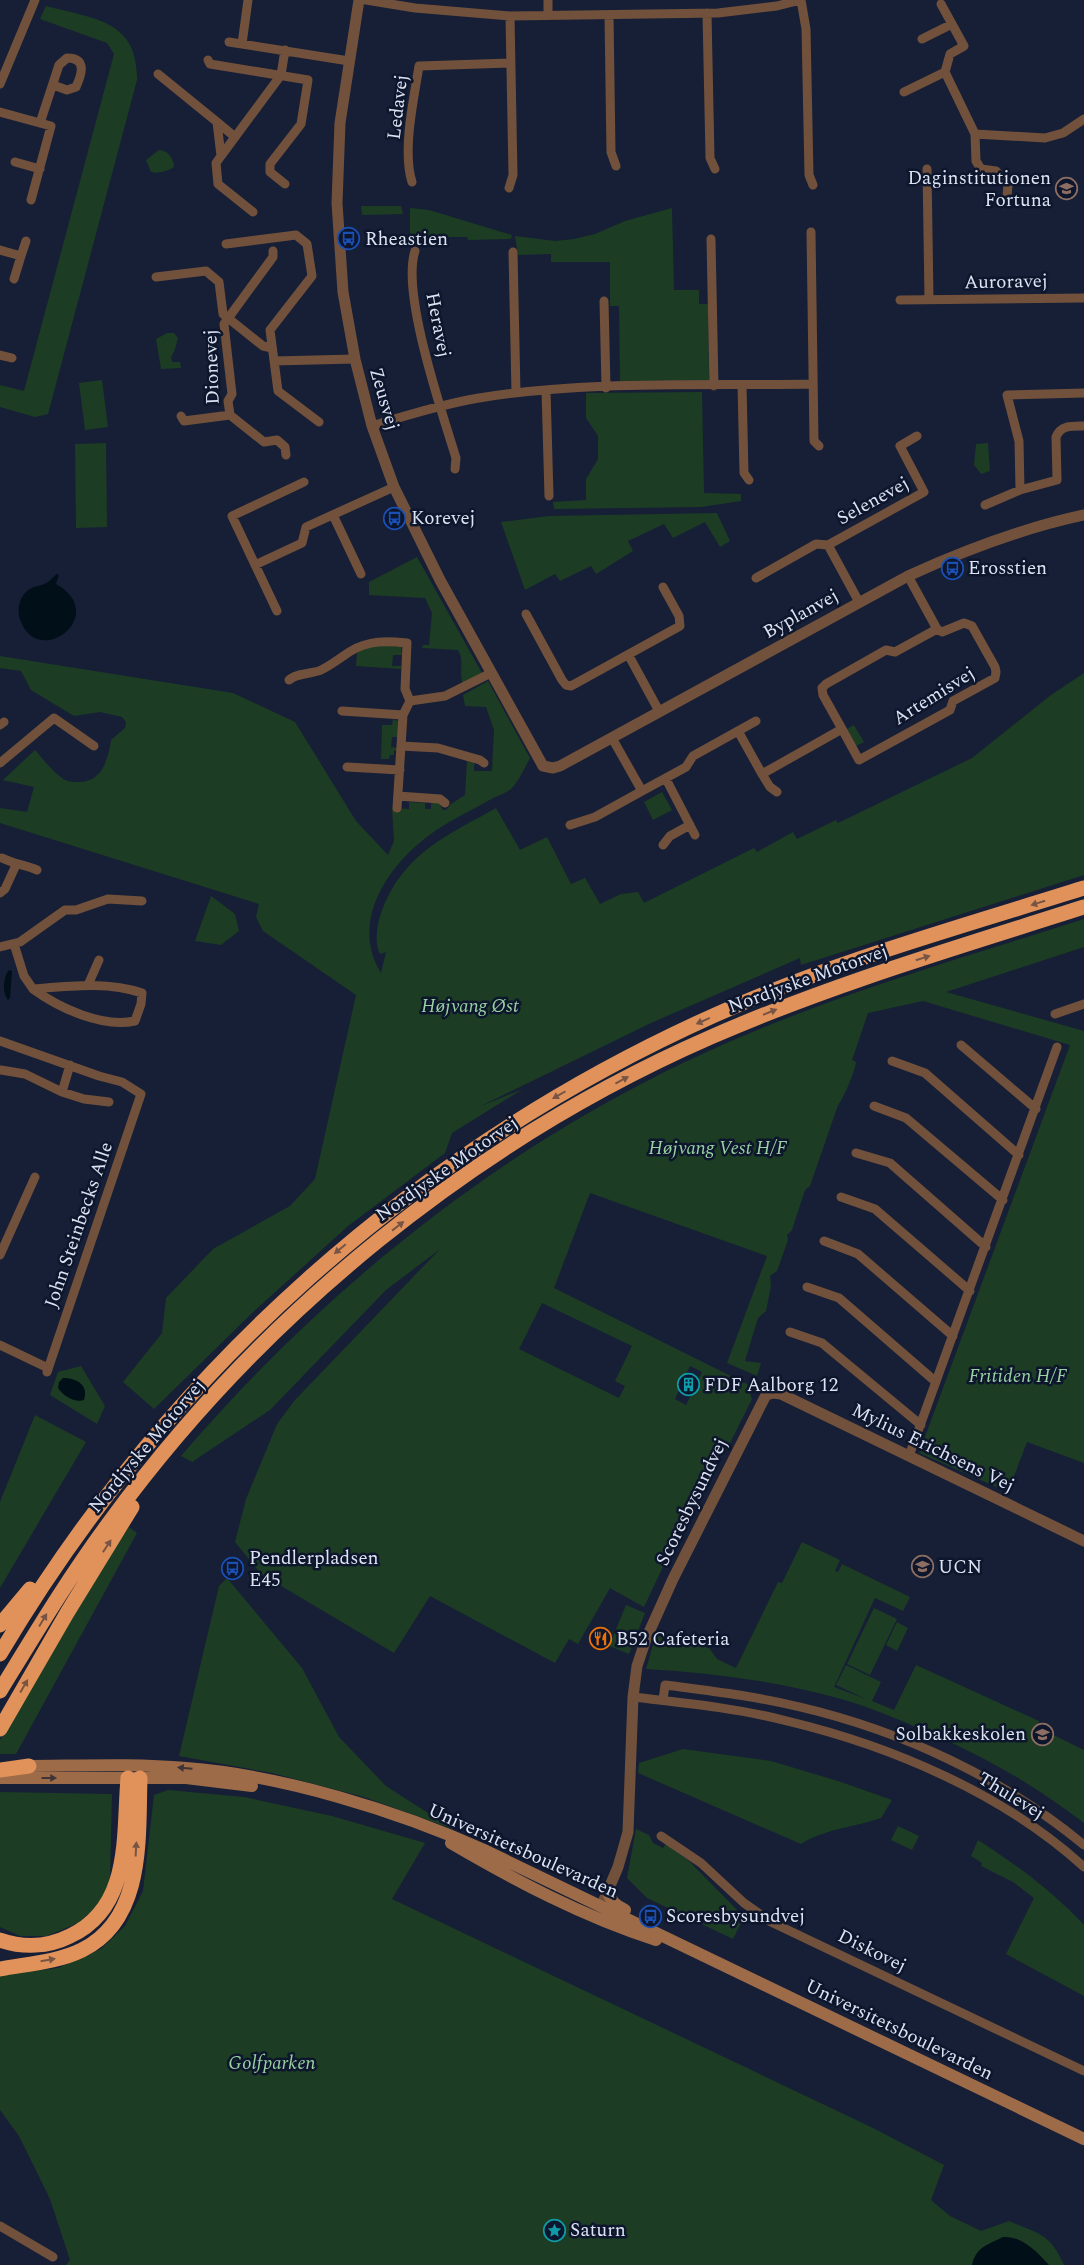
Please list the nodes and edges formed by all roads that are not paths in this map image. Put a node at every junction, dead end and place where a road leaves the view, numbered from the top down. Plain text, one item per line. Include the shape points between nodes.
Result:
1 (35, 0) edge
2 (248, 0) edge
3 (359, 0) edge
4 (366, 0) edge
5 (548, 0) edge
6 (801, 0) edge
7 (941, 4) dead end
8 (707, 14) junction
9 (609, 15) junction
10 (510, 16) junction
11 (548, 16) junction
12 (952, 24) junction
13 (922, 39) dead end
14 (229, 42) dead end
15 (242, 44) junction
16 (285, 50) junction
17 (208, 60) dead end
18 (349, 61) junction
19 (4, 62) edge
20 (511, 63) junction
21 (945, 72) junction
22 (158, 74) dead end
23 (281, 75) junction
24 (0, 84) edge
25 (53, 85) dead end
26 (904, 92) dead end
27 (0, 112) edge
28 (1084, 119) edge
29 (217, 122) junction
30 (40, 123) junction
31 (975, 134) junction
32 (235, 137) junction
33 (221, 156) junction
34 (15, 162) dead end
35 (616, 166) dead end
36 (40, 169) junction
37 (715, 169) dead end
38 (927, 169) dead end
39 (412, 182) dead end
40 (285, 184) dead end
41 (813, 185) dead end
42 (509, 188) dead end
43 (1007, 196) dead end
44 (31, 200) dead end
45 (253, 212) dead end
46 (811, 232) dead end
47 (711, 239) dead end
48 (26, 241) dead end
49 (226, 244) dead end
50 (0, 250) edge
51 (273, 250) dead end
52 (415, 251) dead end
53 (513, 252) dead end
54 (21, 256) junction
55 (156, 277) dead end
56 (14, 279) dead end
57 (1084, 298) edge
58 (929, 299) junction
59 (900, 300) dead end
60 (604, 301) dead end
61 (228, 318) junction
62 (272, 348) junction
63 (0, 355) edge
64 (12, 358) dead end
65 (355, 359) junction
66 (274, 361) junction
67 (814, 384) junction
68 (714, 386) junction
69 (742, 386) junction
70 (606, 388) junction
71 (546, 390) junction
72 (516, 393) junction
73 (1084, 393) edge
74 (440, 406) junction
75 (230, 415) junction
76 (181, 416) dead end
77 (319, 422) dead end
78 (372, 426) junction
79 (1084, 426) edge
80 (917, 436) dead end
81 (819, 446) dead end
82 (286, 455) dead end
83 (455, 469) dead end
84 (749, 480) dead end
85 (304, 482) dead end
86 (394, 487) junction
87 (1020, 490) junction
88 (548, 496) dead end
89 (984, 504) dead end
90 (1084, 514) edge
91 (333, 515) junction
92 (828, 544) junction
93 (255, 565) junction
94 (360, 574) dead end
95 (908, 576) junction
96 (756, 578) dead end
97 (662, 587) dead end
98 (859, 602) junction
99 (277, 611) dead end
100 (526, 614) dead end
101 (937, 629) junction
102 (628, 656) junction
103 (491, 673) junction
104 (289, 680) dead end
105 (410, 701) junction
106 (342, 711) dead end
107 (659, 712) junction
108 (403, 715) junction
109 (756, 721) dead end
110 (842, 729) junction
111 (738, 731) junction
112 (612, 738) junction
113 (94, 746) dead end
114 (401, 746) junction
115 (0, 762) edge
116 (484, 763) dead end
117 (347, 767) dead end
118 (546, 767) joint
119 (400, 770) junction
120 (762, 774) junction
121 (666, 779) junction
122 (642, 791) junction
123 (778, 792) dead end
124 (398, 796) junction
125 (446, 803) dead end
126 (398, 808) dead end
127 (570, 825) dead end
128 (690, 825) junction
129 (695, 835) dead end
130 (663, 845) dead end
131 (2, 858) dead end
132 (16, 865) junction
133 (36, 870) dead end
134 (1084, 888) edge
135 (0, 893) edge
136 (142, 901) dead end
137 (1084, 907) edge
138 (14, 944) junction
139 (0, 947) edge
140 (99, 960) dead end
141 (88, 984) junction
142 (33, 989) junction
143 (1084, 1004) edge
144 (1055, 1014) dead end
145 (0, 1041) edge
146 (961, 1045) dead end
147 (1057, 1047) dead end
148 (892, 1061) dead end
149 (70, 1065) junction
150 (1, 1070) dead end
151 (62, 1092) junction
152 (109, 1102) dead end
153 (874, 1106) dead end
154 (1036, 1109) junction
155 (856, 1153) dead end
156 (1020, 1155) junction
157 (35, 1177) dead end
158 (841, 1197) dead end
159 (1003, 1200) junction
160 (824, 1241) dead end
161 (986, 1247) junction
162 (0, 1255) edge
163 (347, 1268) junction
164 (807, 1287) dead end
165 (970, 1291) junction
166 (790, 1332) dead end
167 (953, 1336) junction
168 (0, 1345) edge
169 (936, 1382) junction
170 (766, 1395) joint
171 (921, 1425) junction
172 (909, 1456) junction
173 (99, 1505) junction
174 (1084, 1541) edge
175 (0, 1625) edge
176 (0, 1654) edge
177 (0, 1691) edge
178 (744, 1695) junction
179 (633, 1697) junction
180 (664, 1700) junction
181 (741, 1711) junction
182 (833, 1716) junction
183 (0, 1729) edge
184 (829, 1732) junction
185 (920, 1747) junction
186 (914, 1762) junction
187 (0, 1766) edge
188 (29, 1766) junction
189 (0, 1770) edge
190 (0, 1778) edge
191 (134, 1778) junction
192 (662, 1836) dead end
193 (1084, 1845) edge
194 (1084, 1867) edge
195 (608, 1892) junction
196 (598, 1912) junction
197 (0, 1940) edge
198 (698, 1954) junction
199 (0, 1969) edge
200 (1084, 2071) edge
201 (1084, 2140) edge
202 (0, 2226) edge
203 (54, 2256) dead end

1 - 19 street
2 - 15 street
3 - 18 street, Zeusvej
4 - 10 street via 415,8
5 - 11 street
6 - 8 street
6 - 41 street via 806,29 809,175
7 - 12 street
8 - 9 street
8 - 37 street via 710,158
9 - 11 street
9 - 35 street via 611,152
10 - 11 street
10 - 20 street
12 - 13 street
12 - 21 street via 964,46 950,54
14 - 15 street
15 - 16 street
16 - 18 street
16 - 23 street
17 - 23 street via 210,64
18 - 65 street, Zeusvej via 340,123 337,203 343,292
19 - 24 street
20 - 39 street, Ledavej via 419,66 409,151 408,170
20 - 42 street via 513,175
21 - 26 street
21 - 31 street
22 - 29 street
23 - 32 street
23 - 40 street via 308,80 301,124 270,164 270,172
25 - 30 street
27 - 30 street
28 - 31 street via 1063,134 1045,138
29 - 32 street
29 - 33 street
30 - 36 street via 51,126
31 - 43 street via 976,161 981,169 996,171 1008,185
32 - 33 street
33 - 45 street via 216,163 218,184
34 - 36 street
36 - 44 street
38 - 58 street
46 - 67 street
47 - 68 street
48 - 54 street
49 - 62 street via 296,235 307,244 312,276 270,330
50 - 54 street
51 - 61 street, Dionevej via 273,257
52 - 74 street, Heravej via 411,263 417,312
53 - 72 street
54 - 56 street
55 - 61 street, Dionevej via 206,271 219,282 223,314
57 - 58 street, Auroravej
58 - 59 street, Auroravej
60 - 70 street
61 - 62 street, Dionevej via 263,346
61 - 75 street, Dionevej via 224,324 232,394 228,401
62 - 66 street
63 - 64 street
65 - 66 street
65 - 78 street, Zeusvej
66 - 77 street via 278,391
67 - 69 street
67 - 81 street via 814,440
68 - 69 street
68 - 70 street
69 - 84 street via 744,473
70 - 71 street
71 - 72 street
71 - 88 street
72 - 74 street
73 - 87 street via 1007,395 1019,441
74 - 78 street
74 - 83 street, Heravej via 456,458
75 - 76 street, Dionevej via 184,421
75 - 82 street, Dionevej via 264,442 277,440 285,447
78 - 86 street, Zeusvej
79 - 87 street via 1068,426 1058,432 1056,480
80 - 92 street, Selenevej via 900,446 924,492
85 - 93 street via 232,516
86 - 91 street
86 - 103 street, Zeusvej via 430,562
87 - 89 street
90 - 95 street, Byplanvej via 1019,531
91 - 93 street via 306,527 302,543
91 - 94 street
92 - 96 street, Selenevej via 816,544
92 - 98 street, Selenevej
93 - 99 street
95 - 98 street, Byplanvej
95 - 101 street
97 - 102 street via 679,616 680,626
98 - 107 street, Byplanvej
100 - 102 street via 566,685 577,684
101 - 110 street, Artemisvej via 895,652 886,650 822,688
101 - 110 street, Artemisvej via 947,631 964,623 972,626 995,667 995,678 953,701 950,710 856,762
102 - 107 street
103 - 105 street via 445,696
103 - 118 street, Zeusvej via 539,761
104 - 105 street via 293,676 324,669 364,644 384,641 407,643 405,689
105 - 108 street
106 - 108 street
107 - 112 street, Byplanvej
108 - 114 street
109 - 111 street
110 - 120 street
111 - 120 street
111 - 121 street via 693,756 686,767
112 - 118 street, Byplanvej via 556,768
112 - 122 street
113 - 115 street via 54,718
114 - 116 street via 448,750
114 - 119 street
117 - 119 street
119 - 124 street
120 - 123 street via 770,788
121 - 122 street
121 - 128 street
122 - 127 street via 595,817
124 - 125 street via 440,799
124 - 126 street
128 - 129 street
128 - 130 street via 670,836
131 - 132 street
132 - 133 street
132 - 135 street
134 -> 173 highway, Nordjyske Motorvej via 848,964 719,1014 586,1079 496,1133 385,1212 277,1305 208,1374
136 - 138 street via 108,899 76,910 65,910
163 -> 137 highway, Nordjyske Motorvej via 395,1228 476,1169 588,1099 657,1062 816,994
138 - 139 street
138 - 142 street via 24,976
140 - 141 street
141 - 142 street
141 - 142 street via 142,993 142,1004 135,1020 86,1018
143 - 144 street
145 - 149 street
146 - 154 street
147 - 154 street
148 - 156 street via 925,1074
149 - 151 street
149 - 168 street, John Steinbecks Alle via 122,1082 141,1094 47,1370
150 - 151 street via 25,1074
151 - 152 street
153 - 159 street via 906,1118
154 - 156 street
155 - 161 street via 890,1163
156 - 159 street
157 - 162 street
158 - 165 street via 874,1209
159 - 161 street
160 - 167 street via 858,1254
161 - 165 street
177 -> 163 highway, Nordjyske Motorvej via 65,1586 110,1521 169,1446 274,1334
183 -> 163 highway via 137,1499 204,1418
164 - 169 street via 839,1298
165 - 167 street
166 - 171 street via 822,1343
167 - 169 street
169 - 171 street
170 - 172 street, Mylius Erichsens Vej via 781,1394
170 - 179 street, Scoresbysundvej via 646,1639
171 - 172 street
172 - 174 street, Mylius Erichsens Vej
173 - 175 highway
173 - 176 highway, Nordjyske Motorvej
178 - 180 street, Thulevej via 665,1685
178 - 181 street
178 - 182 street, Thulevej
179 - 180 street, Thulevej
179 - 195 street, Scoresbysundvej via 628,1832
180 - 181 street, Thulevej
181 - 184 street, Thulevej
182 - 184 street
182 - 185 street, Thulevej
184 - 186 street, Thulevej
185 - 186 street
185 - 193 street, Thulevej via 1004,1789
186 - 194 street, Thulevej via 1003,1809
187 - 188 main road, Universitetsboulevarden
188 - 189 highway
196 -> 188 main road, Universitetsboulevarden via 461,1840 387,1813 289,1785 188,1768
190 -> 191 main road, Universitetsboulevarden
191 - 196 main road, Universitetsboulevarden via 238,1783 350,1808 440,1836 493,1867
191 - 197 highway via 117,1886 95,1920 61,1941 21,1945
199 -> 191 highway via 61,1958 82,1950 108,1931 119,1917 135,1866
192 - 200 street, Diskovej via 701,1863 744,1903 771,1922
195 - 196 street, Scoresbysundvej
195 - 198 main road via 615,1905
196 - 198 main road, Universitetsboulevarden via 642,1936
198 - 201 main road, Universitetsboulevarden
202 - 203 street

